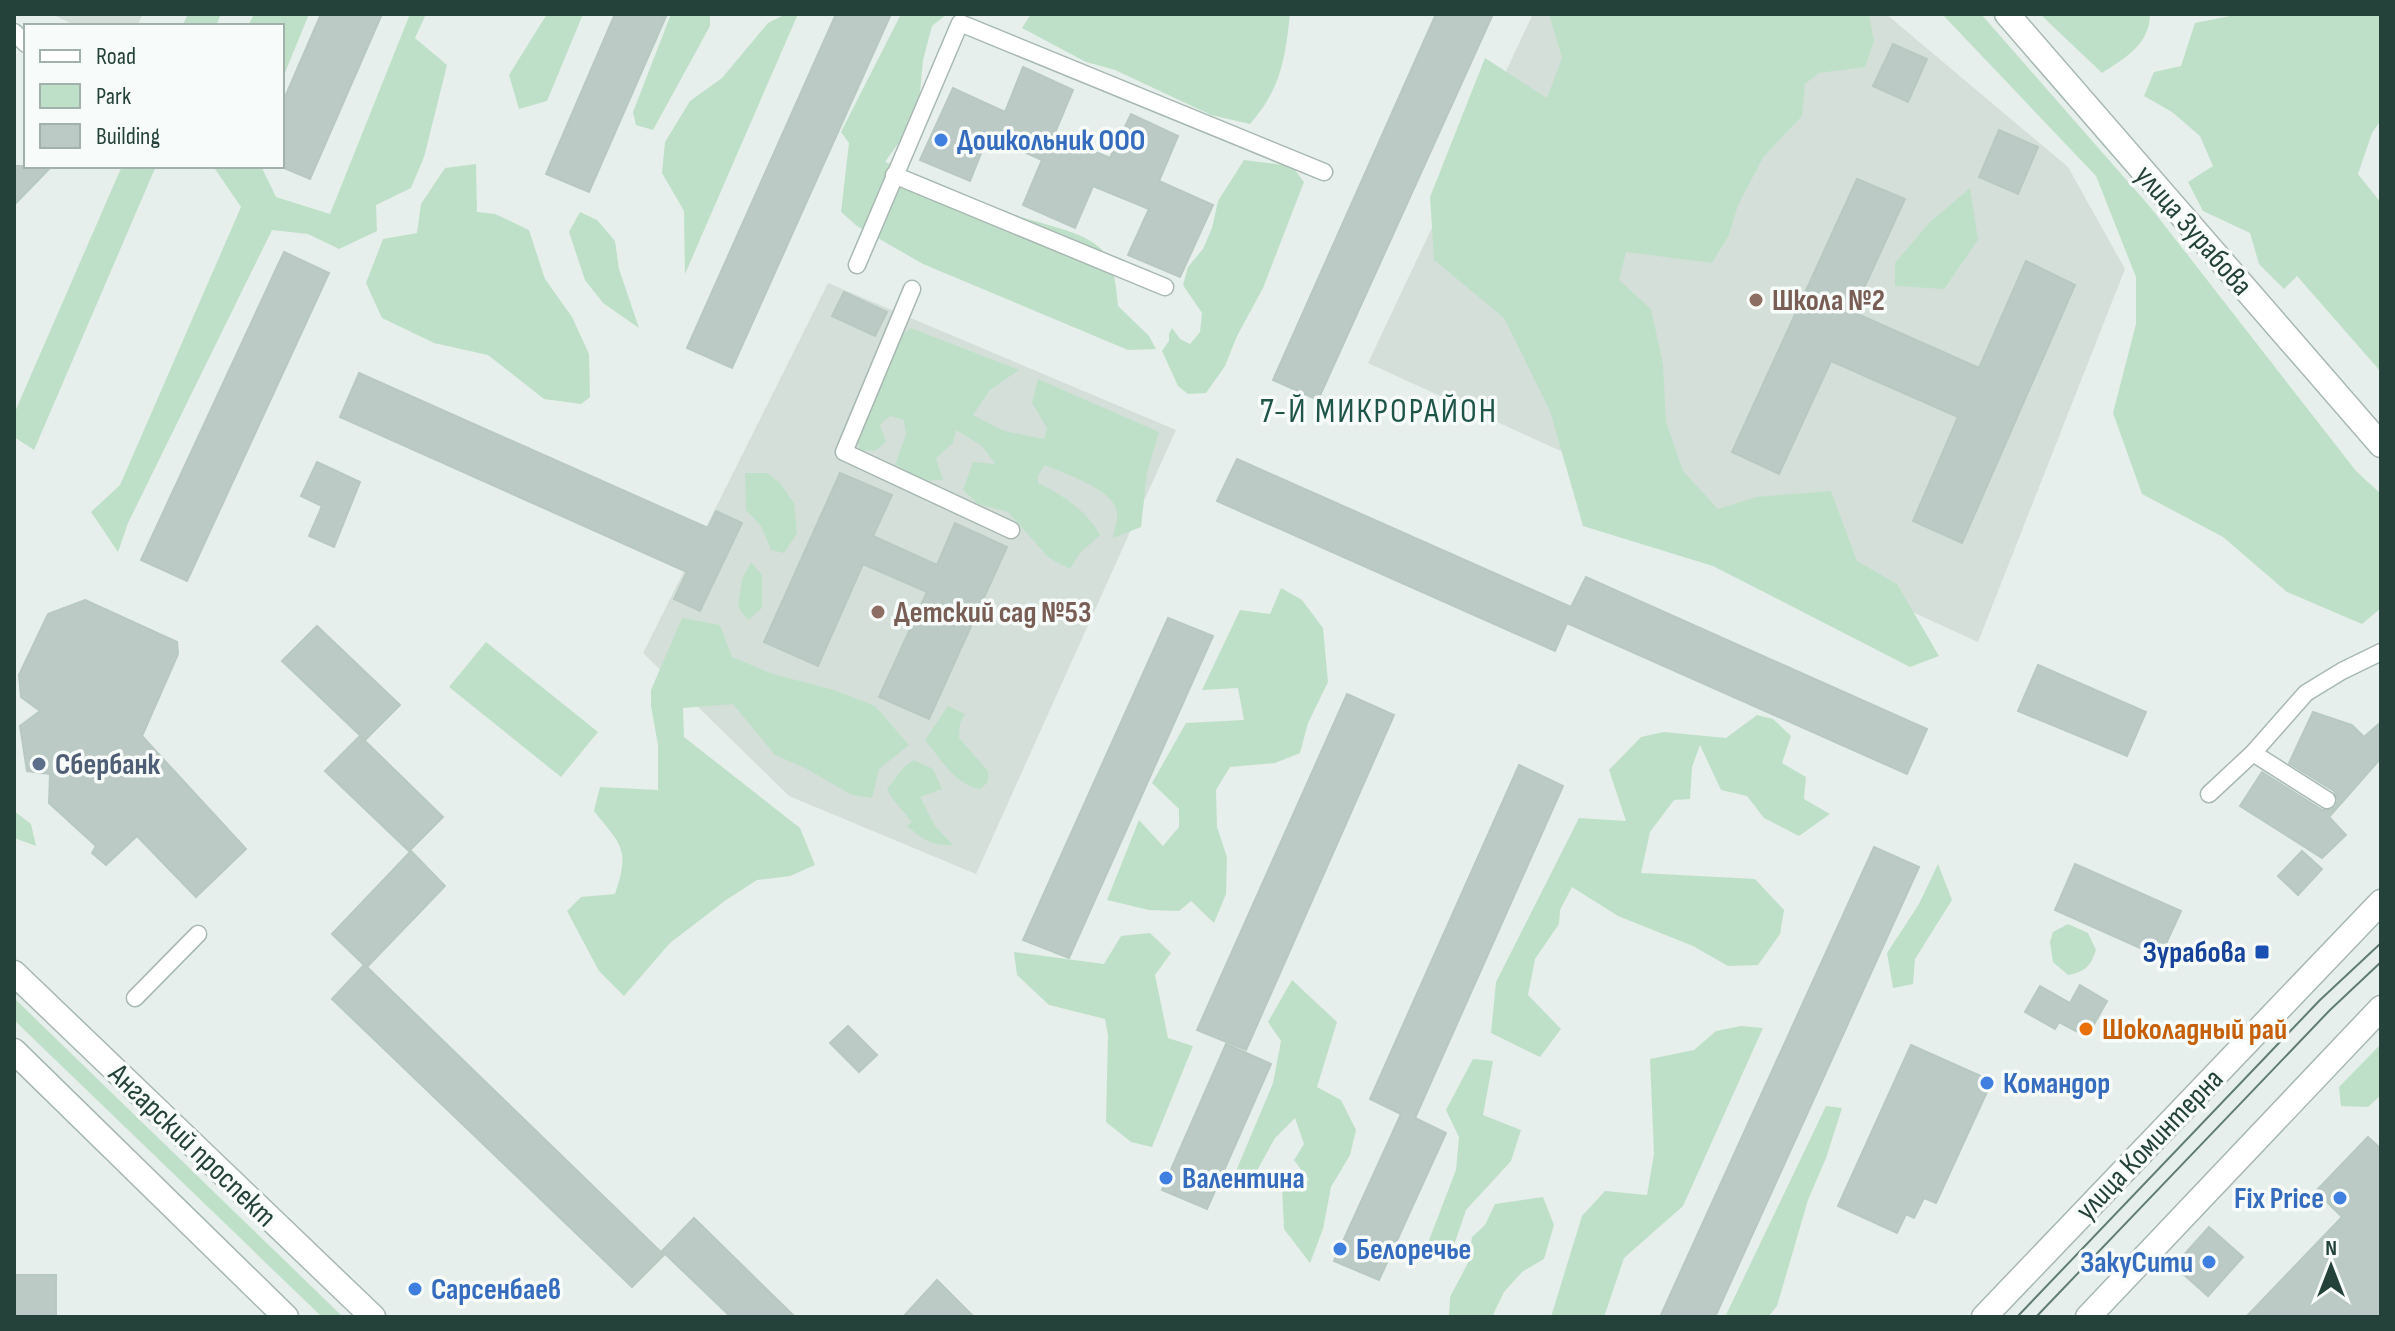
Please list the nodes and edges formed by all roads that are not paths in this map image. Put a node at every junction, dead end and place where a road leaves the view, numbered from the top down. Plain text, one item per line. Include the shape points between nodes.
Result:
1 (2007, 14) edge
2 (1324, 172) dead end
3 (894, 175) junction
4 (857, 265) dead end
5 (1165, 287) dead end
6 (912, 289) dead end
7 (2381, 445) edge
8 (1011, 530) dead end
9 (2381, 652) edge
10 (2253, 753) junction
11 (2209, 794) dead end
12 (2327, 800) dead end
13 (2381, 902) edge
14 (198, 934) dead end
15 (14, 973) edge
16 (135, 998) dead end
17 (2381, 1008) edge
18 (14, 1051) edge
19 (286, 1317) edge
20 (373, 1317) edge
21 (1984, 1317) edge
22 (2088, 1317) edge

1 - 7 street, улица Зурабова
2 - 3 lane via 960,23
3 - 4 lane
3 - 5 lane
6 - 8 lane via 844,452
9 - 10 lane via 2306,693
10 - 11 lane
10 - 12 lane
13 - 21 street, улица Коминтерна
14 - 16 lane
15 - 20 street, Ангарский проспект
17 - 22 street
18 - 19 street, Ангарский проспект

